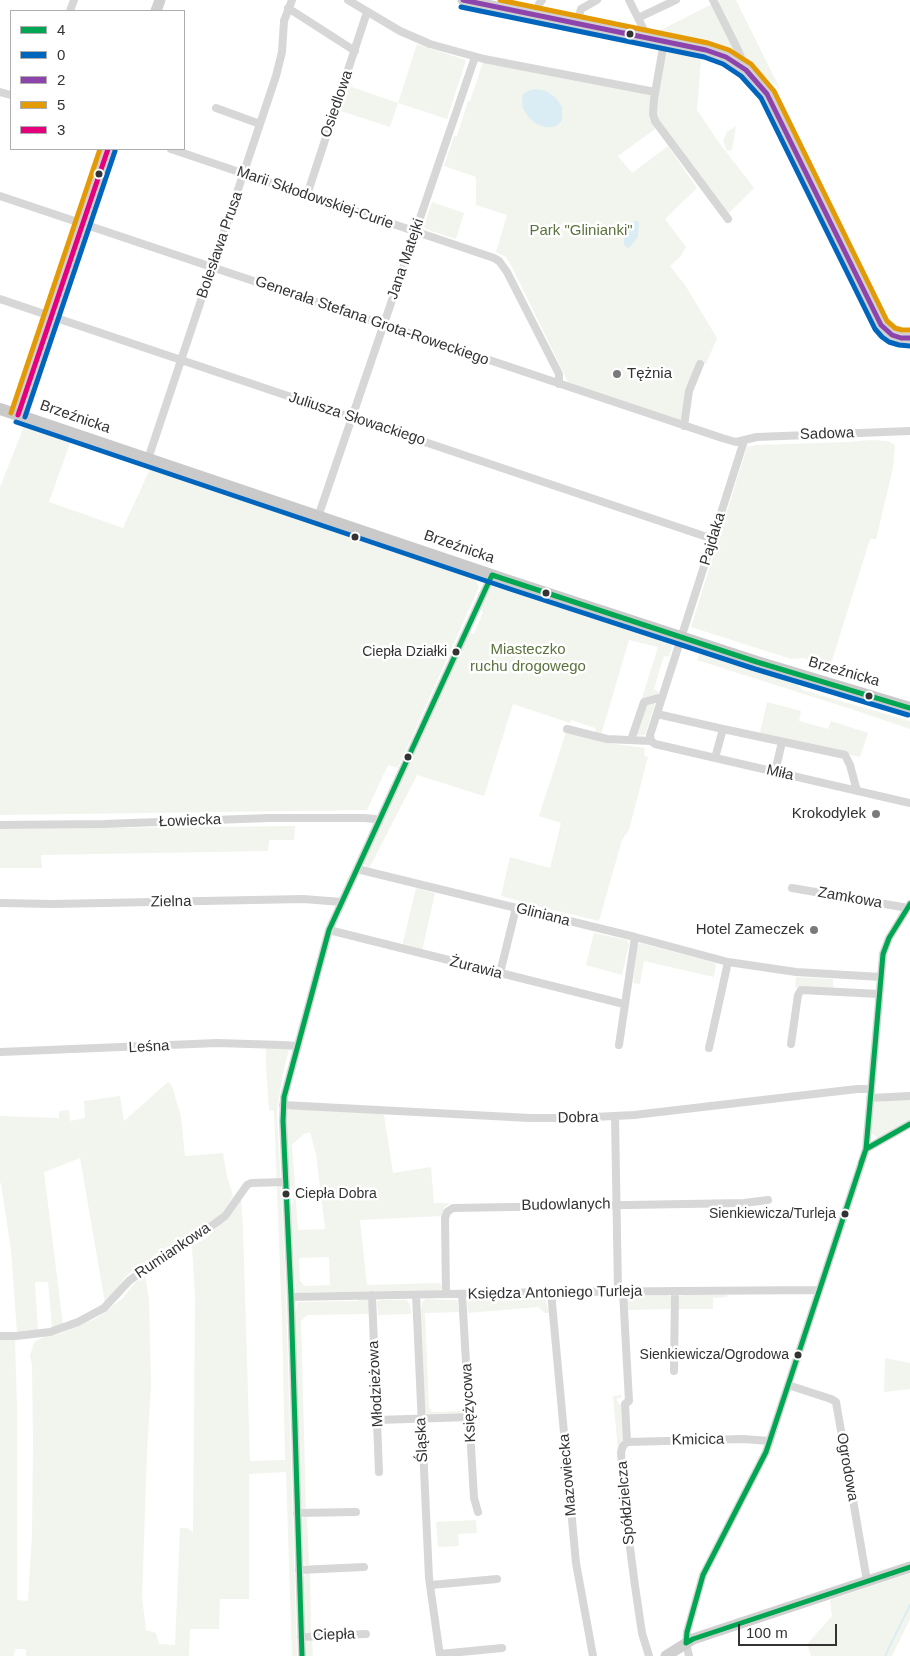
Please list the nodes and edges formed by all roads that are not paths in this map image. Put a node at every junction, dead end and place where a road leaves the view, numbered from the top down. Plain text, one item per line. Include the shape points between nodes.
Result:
1 (292, 0) edge
2 (348, 0) edge
3 (463, 0) edge
4 (542, 0) edge
5 (597, 0) edge
6 (629, 0) edge
7 (676, 0) edge
8 (714, 0) edge
9 (497, 3) edge
10 (288, 8) junction
11 (367, 12) junction
12 (536, 15) junction
13 (638, 18) junction
14 (577, 23) junction
15 (646, 38) junction
16 (664, 42) junction
17 (355, 51) junction
18 (475, 57) junction
19 (746, 70) junction
20 (655, 92) junction
21 (216, 108) dead end
22 (260, 124) junction
23 (108, 150) edge
24 (174, 150) edge
25 (244, 174) junction
26 (307, 195) junction
27 (0, 196) edge
28 (728, 219) dead end
29 (82, 224) junction
30 (416, 232) junction
31 (212, 267) junction
32 (0, 299) edge
33 (51, 316) junction
34 (384, 325) junction
35 (910, 338) edge
36 (181, 360) junction
37 (700, 364) dead end
38 (559, 384) junction
39 (0, 409) edge
40 (18, 415) junction
41 (352, 418) junction
42 (684, 426) junction
43 (910, 431) edge
44 (744, 441) junction
45 (148, 459) junction
46 (318, 517) junction
47 (713, 538) junction
48 (492, 575) junction
49 (682, 637) junction
50 (662, 697) junction
51 (910, 708) edge
52 (657, 714) junction
53 (567, 729) dead end
54 (723, 729) junction
55 (631, 740) junction
56 (651, 742) junction
57 (782, 742) junction
58 (715, 758) junction
59 (776, 772) junction
60 (858, 791) junction
61 (910, 802) edge
62 (380, 822) junction
63 (0, 825) edge
64 (357, 869) junction
65 (792, 888) dead end
66 (342, 902) junction
67 (0, 903) edge
68 (909, 906) edge
69 (516, 908) junction
70 (329, 930) junction
71 (635, 937) junction
72 (728, 962) junction
73 (500, 973) junction
74 (881, 977) junction
75 (879, 994) junction
76 (624, 1004) junction
77 (791, 1044) dead end
78 (619, 1045) dead end
79 (298, 1046) junction
80 (708, 1048) dead end
81 (0, 1052) edge
82 (871, 1089) junction
83 (910, 1096) edge
84 (870, 1098) junction
85 (283, 1105) junction
86 (615, 1116) junction
87 (910, 1124) edge
88 (866, 1149) junction
89 (286, 1182) junction
90 (768, 1200) dead end
91 (617, 1205) junction
92 (818, 1290) junction
93 (674, 1291) junction
94 (551, 1292) junction
95 (620, 1292) junction
96 (446, 1294) junction
97 (462, 1294) junction
98 (372, 1295) junction
99 (416, 1295) junction
100 (291, 1297) junction
101 (0, 1336) edge
102 (674, 1371) dead end
103 (788, 1385) junction
104 (470, 1417) junction
105 (421, 1418) junction
106 (378, 1420) junction
107 (770, 1441) junction
108 (626, 1442) junction
109 (379, 1472) dead end
110 (356, 1512) dead end
111 (478, 1512) dead end
112 (297, 1513) junction
113 (910, 1567) edge
114 (364, 1568) dead end
115 (299, 1570) junction
116 (497, 1579) dead end
117 (868, 1582) junction
118 (431, 1585) junction
119 (366, 1634) dead end
120 (301, 1636) junction
121 (686, 1643) junction
122 (502, 1648) dead end
123 (440, 1655) edge
124 (302, 1656) edge
125 (593, 1656) edge
126 (649, 1656) edge
127 (666, 1656) edge
128 (689, 1656) edge

1 - 10 street, Bolesława Prusa
2 - 11 street
3 - 9 street
4 - 12 street
5 - 14 street via 581,9
6 - 13 street
7 - 13 street
8 - 19 street
9 - 12 street
10 - 17 street
10 - 22 street, Bolesława Prusa via 280,63
11 - 17 street, Osiedlowa
11 - 18 street via 430,44
12 - 14 street
13 - 15 street
14 - 15 street
15 - 16 street
16 - 19 street via 719,54
16 - 20 street
17 - 26 street, Osiedlowa
18 - 20 street
18 - 30 street, Jana Matejki
19 - 35 street via 767,94 882,324 892,335
20 - 28 street via 655,121
21 - 22 street
22 - 25 street, Bolesława Prusa
23 - 29 street
24 - 25 street, Marii Skłodowskiej-Curie
25 - 26 street, Marii Skłodowskiej-Curie
25 - 31 street, Bolesława Prusa
26 - 30 street, Marii Skłodowskiej-Curie
27 - 29 street, Generała Stefana Grota-Roweckiego
29 - 31 street, Generała Stefana Grota-Roweckiego
29 - 33 street
30 - 34 street, Jana Matejki
30 - 38 street, Marii Skłodowskiej-Curie via 499,261 559,374
31 - 34 street, Generała Stefana Grota-Roweckiego
31 - 36 street, Bolesława Prusa
32 - 33 street, Juliusza Słowackiego
33 - 36 street, Juliusza Słowackiego
33 - 40 street
34 - 38 street, Generała Stefana Grota-Roweckiego
34 - 41 street, Jana Matejki
36 - 41 street, Juliusza Słowackiego
36 - 45 street, Bolesława Prusa
37 - 42 street via 689,391
38 - 42 street, Generała Stefana Grota-Roweckiego
39 - 40 main road, Brzeźnicka
40 - 45 main road, Brzeźnicka
41 - 46 street, Jana Matejki
41 - 47 street, Juliusza Słowackiego
42 - 44 street, Generała Stefana Grota-Roweckiego via 736,442
43 - 44 street, Sadowa via 757,437
44 - 47 street, Pajdaka
45 - 46 main road, Brzeźnicka
46 - 48 main road, Brzeźnicka
47 - 49 street, Pajdaka
48 - 49 main road, Brzeźnicka
48 - 62 street, Ciepła
49 - 50 street
49 - 51 main road, Brzeźnicka
50 - 52 street
50 - 55 street via 644,702
52 - 54 street
52 - 56 street
53 - 55 street, Miła via 607,739
54 - 57 street
54 - 58 street
55 - 56 street, Miła
56 - 58 street, Miła
57 - 59 street
57 - 60 street via 846,756
58 - 59 street, Miła
59 - 60 street, Miła
60 - 61 street, Miła
62 - 63 street, Łowiecka via 364,818 269,818
62 - 64 street, Ciepła
64 - 66 street, Ciepła
64 - 69 street, Gliniana
65 - 68 street, Zamkowa
66 - 67 street, Zielna via 303,899
66 - 70 street, Ciepła
68 - 74 street via 886,945
69 - 71 street, Gliniana
69 - 73 street
70 - 73 street, Żurawia
70 - 79 street, Ciepła
71 - 72 street, Gliniana
71 - 76 street
72 - 74 street, Gliniana via 796,972
72 - 80 street
73 - 76 street, Żurawia
74 - 75 street
75 - 77 street via 801,990
75 - 82 street
76 - 78 street
79 - 81 street, Leśna via 217,1043
79 - 85 street, Ciepła
82 - 84 street
82 - 86 street, Dobra
83 - 84 street
84 - 88 street
85 - 86 street, Dobra via 530,1118
85 - 89 street, Ciepła
86 - 91 street
87 - 88 street
88 - 92 street
89 - 100 street, Ciepła
89 - 101 street, Rumiankowa via 247,1185 225,1216 162,1255 129,1281 104,1308 78,1322 50,1332
90 - 91 street, Budowlanych via 744,1204
91 - 95 street
91 - 96 street, Budowlanych via 449,1210 445,1218
92 - 93 street, Księdza Antoniego Turleja
92 - 103 street
93 - 95 street, Księdza Antoniego Turleja
93 - 102 street
94 - 95 street, Księdza Antoniego Turleja
94 - 97 street, Księdza Antoniego Turleja
94 - 125 street, Mazowiecka via 576,1563
95 - 108 street, Spółdzielcza via 629,1401 625,1404
96 - 97 street, Księdza Antoniego Turleja
96 - 99 street, Księdza Antoniego Turleja
97 - 104 street, Księżycowa
98 - 99 street, Księdza Antoniego Turleja
98 - 100 street, Księdza Antoniego Turleja
98 - 106 street, Młodzieżowa
99 - 105 street, Śląska
100 - 112 street, Ciepła
103 - 107 street
103 - 117 street, Ogrodowa via 836,1402
104 - 105 street
104 - 111 street, Księżycowa via 474,1498
105 - 106 street
105 - 118 street, Śląska
106 - 109 street, Młodzieżowa
107 - 108 street, Kmicica
107 - 121 street via 703,1575
108 - 126 street, Spółdzielcza via 621,1452 629,1546 642,1633
110 - 112 street
112 - 115 street, Ciepła
113 - 117 street
114 - 115 street
115 - 120 street, Ciepła
116 - 118 street
117 - 121 street
118 - 123 street, Śląska
119 - 120 street, Ciepła
120 - 124 street, Ciepła
121 - 127 street
121 - 128 street
122 - 123 street, Śląska

